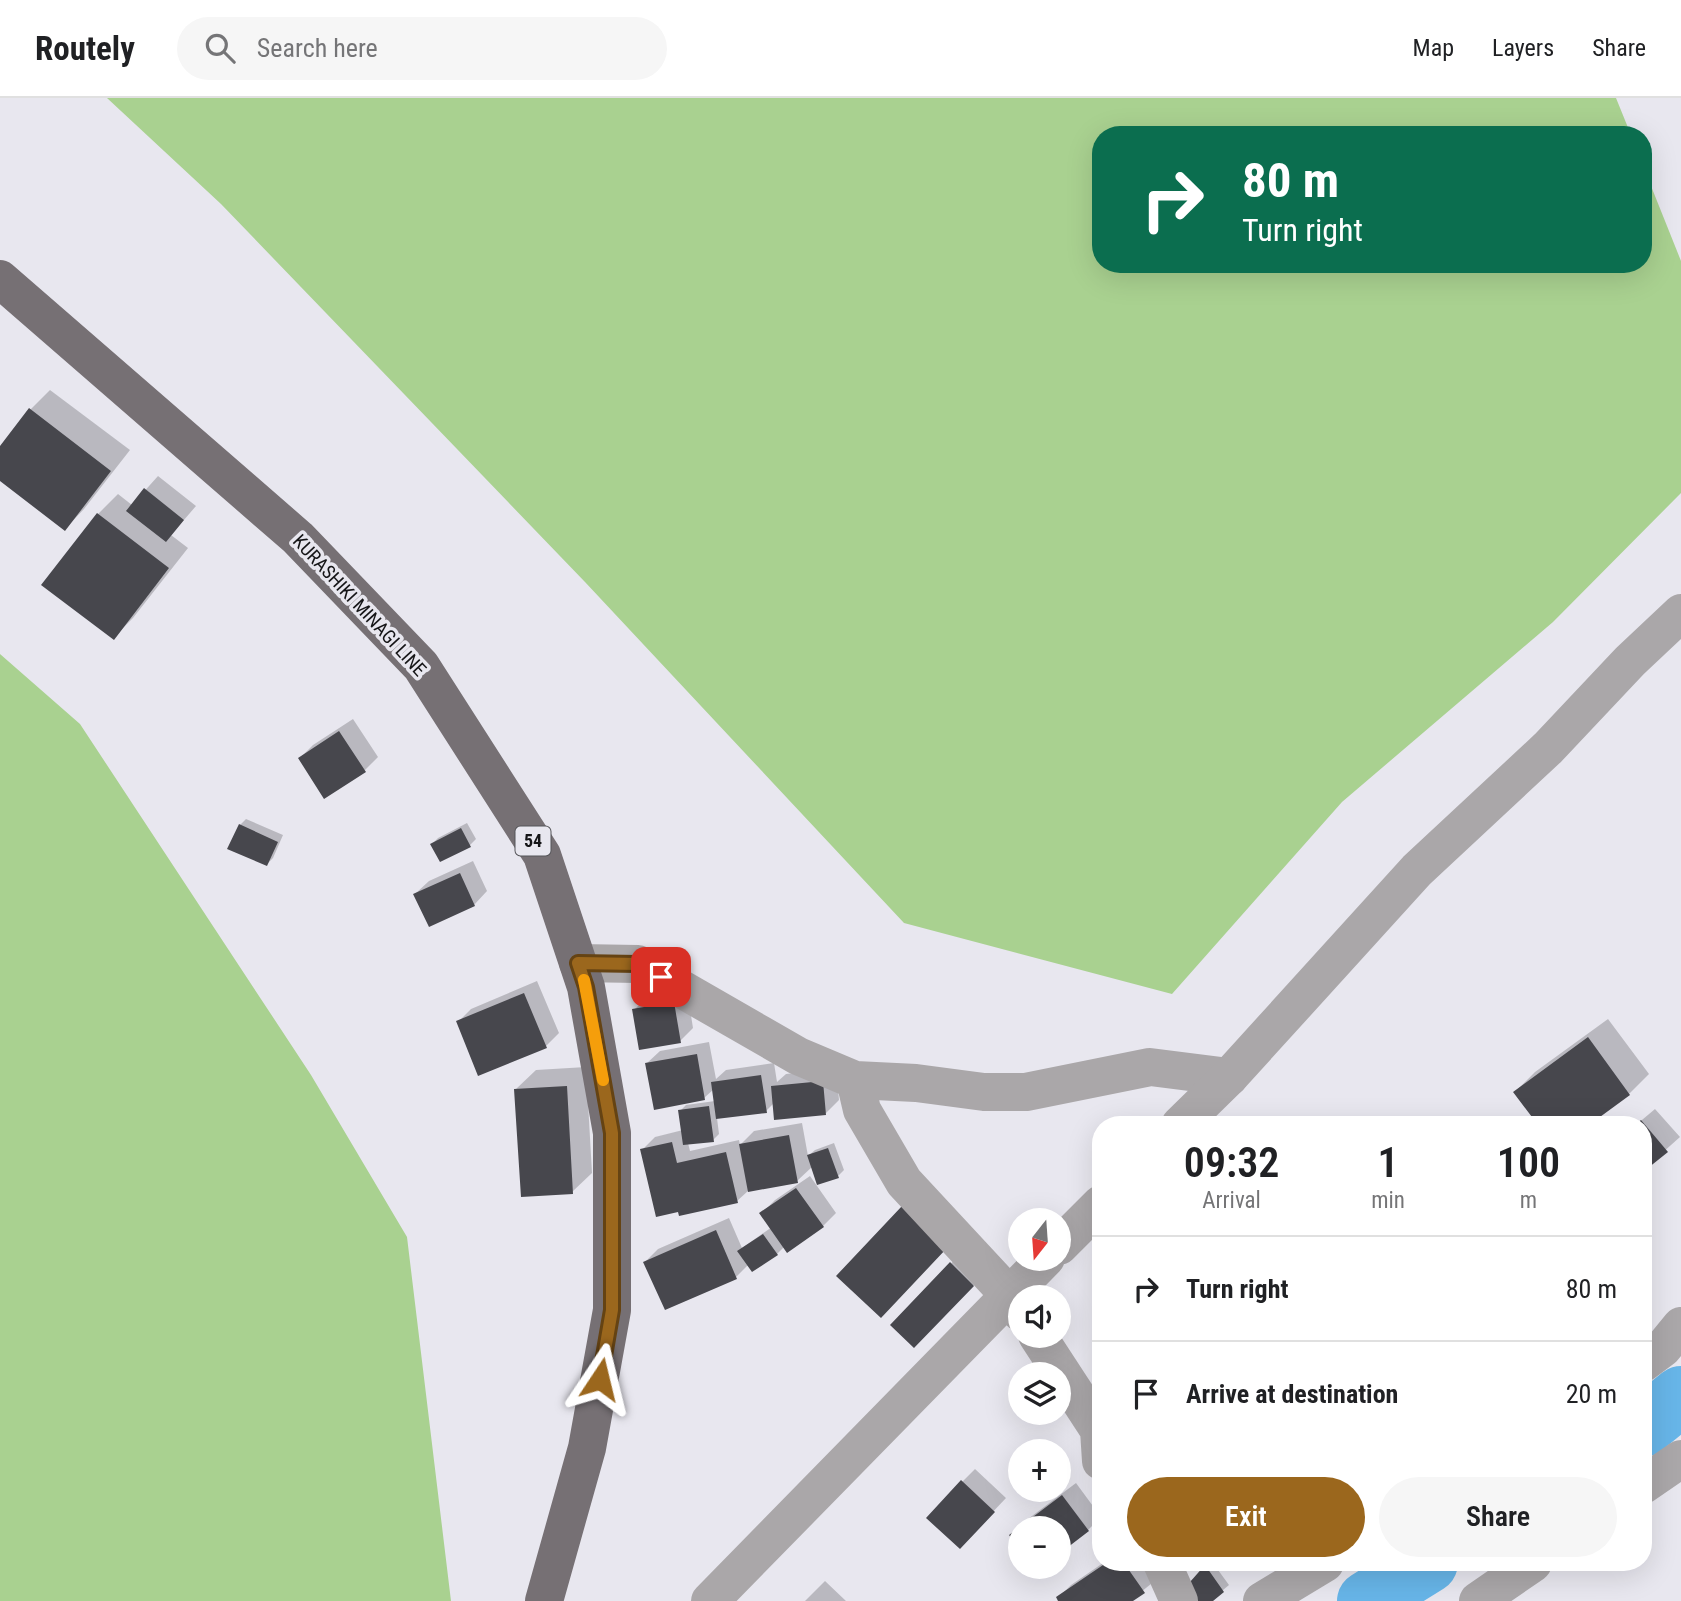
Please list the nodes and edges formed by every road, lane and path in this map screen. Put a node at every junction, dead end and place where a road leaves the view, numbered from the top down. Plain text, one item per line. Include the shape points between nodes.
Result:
1 (0, 279) edge
2 (1681, 613) edge
3 (578, 963) junction
4 (1229, 1077) junction
5 (855, 1080) junction
6 (1189, 1116) edge
7 (1092, 1213) edge
8 (1071, 1234) edge
9 (1008, 1295) edge
10 (1008, 1310) edge
11 (1681, 1326) edge
12 (1045, 1348) edge
13 (1652, 1356) edge
14 (1092, 1419) edge
15 (1681, 1459) edge
16 (1652, 1479) edge
17 (1166, 1571) edge
18 (1312, 1571) edge
19 (1521, 1571) edge
20 (544, 1601) edge
21 (710, 1601) edge
22 (1179, 1601) edge
23 (1262, 1601) edge
24 (1478, 1601) edge

1 - 3 main road, KURASHIKI MINAGI LINE / 54 via 298,538 421,666 542,855
2 - 4 street via 1548,748 1417,870
3 - 5 street via 638,964 798,1056
3 - 20 main road, KURASHIKI MINAGI LINE / 54 via 612,1133 612,1310 587,1448
4 - 5 street via 1150,1067 1026,1092
4 - 6 street
5 - 9 street via 862,1110 904,1182
7 - 8 street
10 - 21 street
11 - 13 street
12 - 14 street
15 - 16 street
17 - 22 street
18 - 23 street
19 - 24 street

